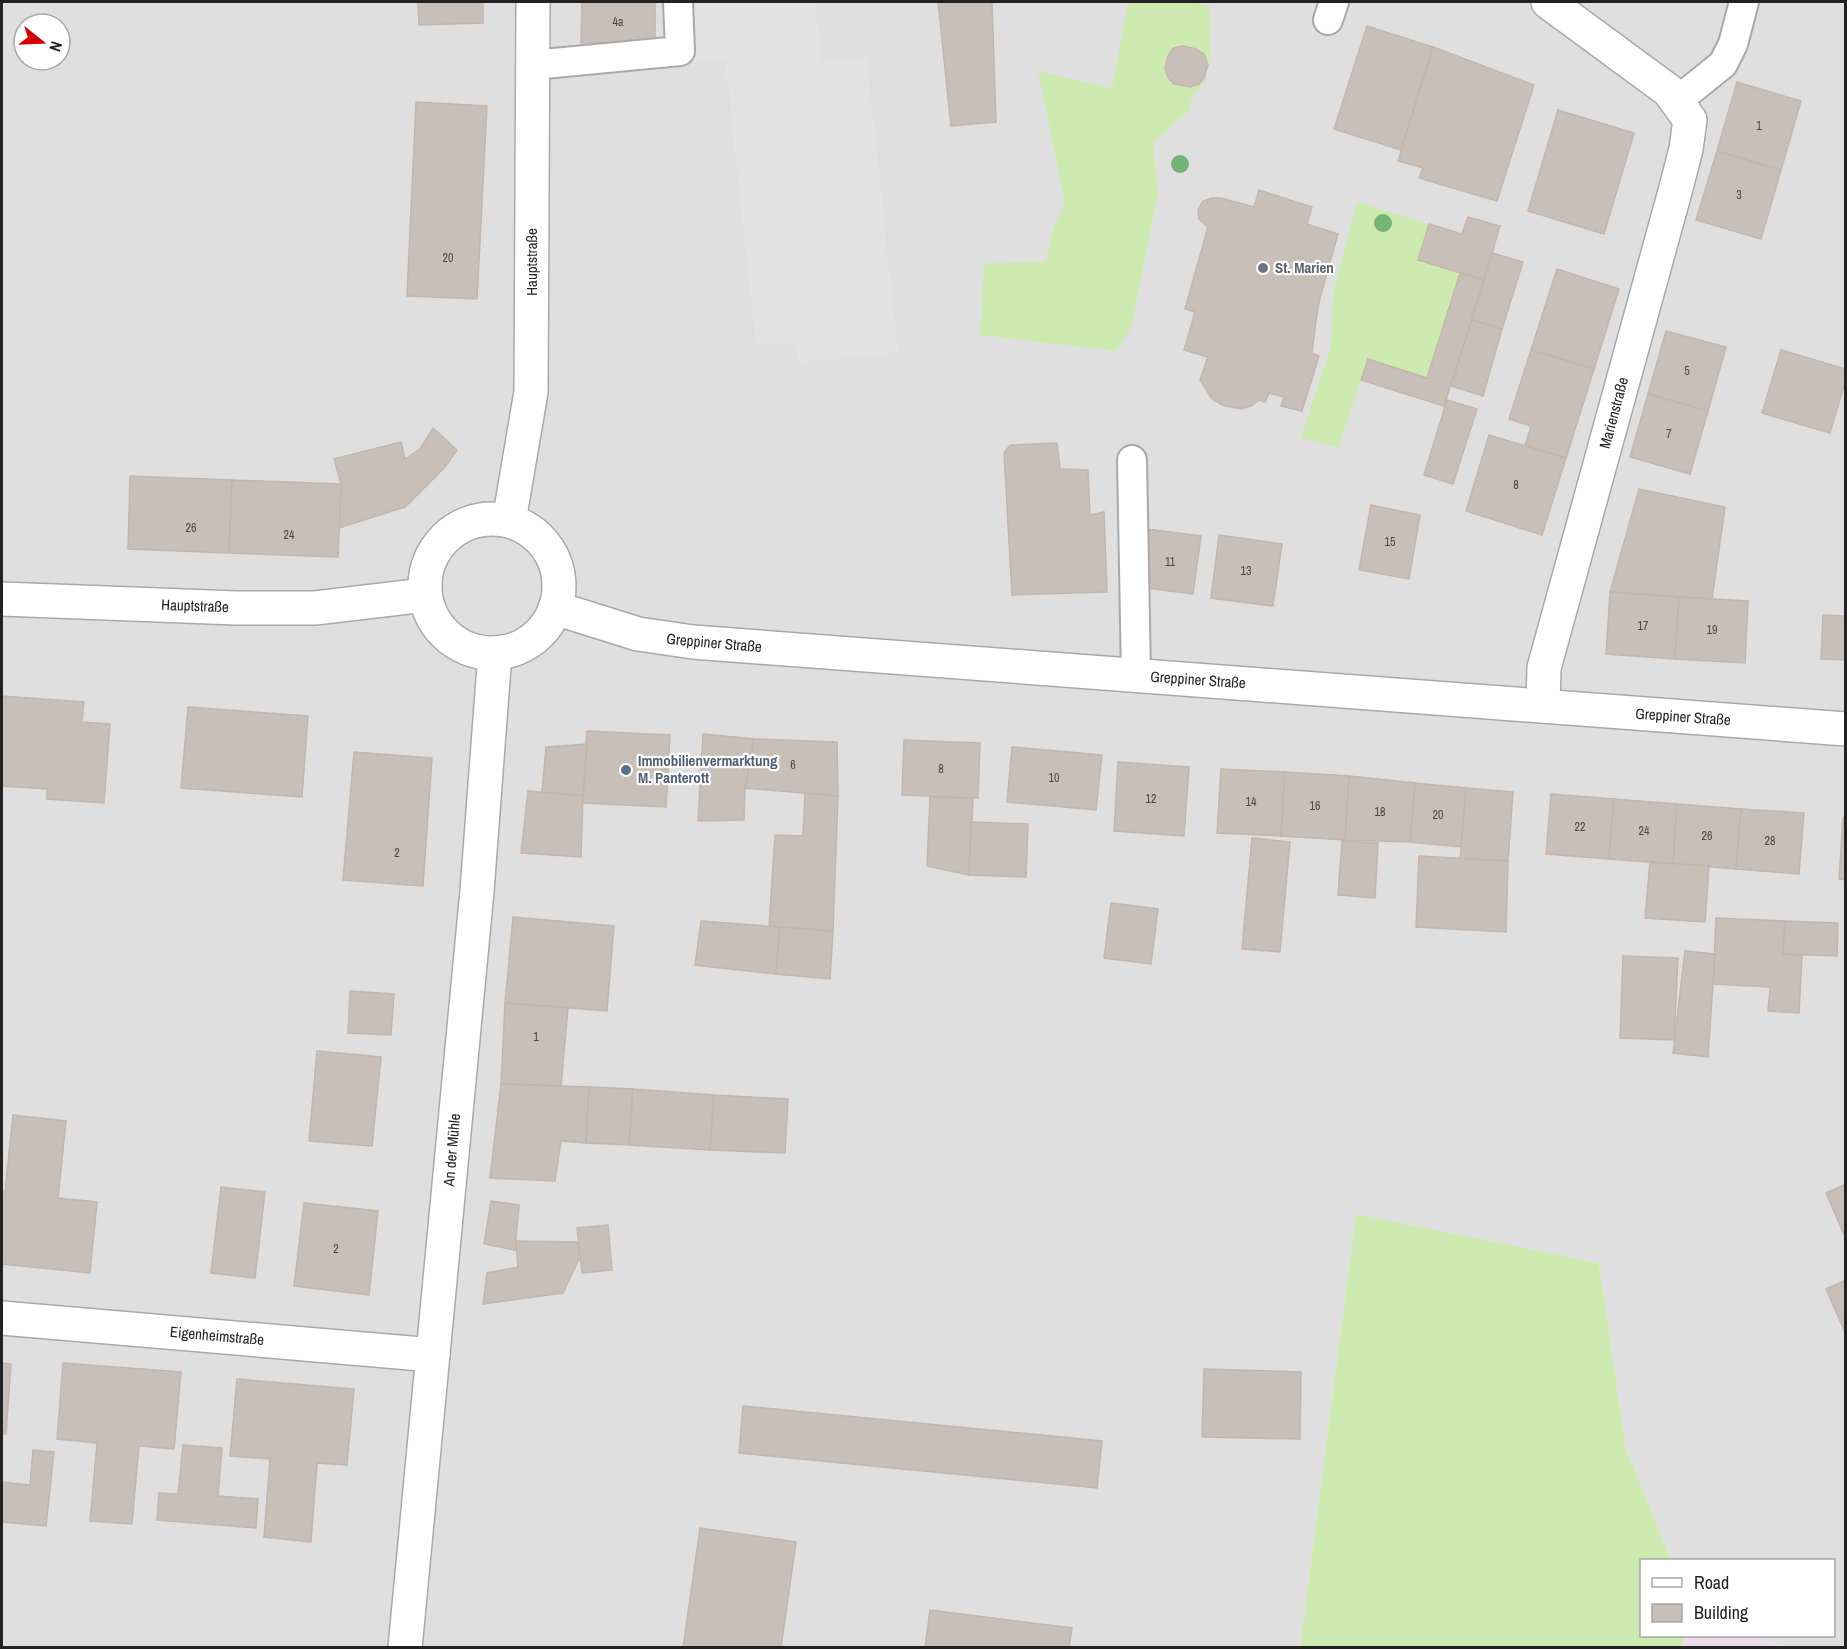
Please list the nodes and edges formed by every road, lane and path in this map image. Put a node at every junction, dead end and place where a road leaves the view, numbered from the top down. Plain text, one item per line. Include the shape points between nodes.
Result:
1 (533, 2) edge
2 (678, 2) edge
3 (1548, 2) edge
4 (1744, 2) edge
5 (533, 65) junction
6 (1683, 111) junction
7 (1132, 459) dead end
8 (509, 520) junction
9 (425, 596) junction
10 (2, 599) edge
11 (555, 608) junction
12 (495, 653) junction
13 (1136, 675) junction
14 (1543, 706) junction
15 (1845, 729) edge
16 (2, 1318) edge
17 (433, 1355) junction
18 (405, 1647) edge

1 - 5 street, Hauptstraße
2 - 5 lane via 680,51
3 - 6 street via 1669,91
4 - 6 lane via 1733,44 1723,64
5 - 8 street, Hauptstraße via 531,392
6 - 14 street, Marienstraße via 1686,149 1544,668
7 - 13 lane
8 - 9 street via 476,520 447,535 433,552 425,573
8 - 11 street via 529,529 546,544 558,575
9 - 10 street, Hauptstraße via 315,608
9 - 12 street via 433,619 449,638 471,650
11 - 12 street via 537,637 517,648
11 - 13 street, Greppiner Straße via 638,634 693,642
12 - 17 street, An der Mühle via 477,891
13 - 14 street, Greppiner Straße
14 - 15 street, Greppiner Straße
16 - 17 street, Eigenheimstraße
17 - 18 street, An der Mühle

